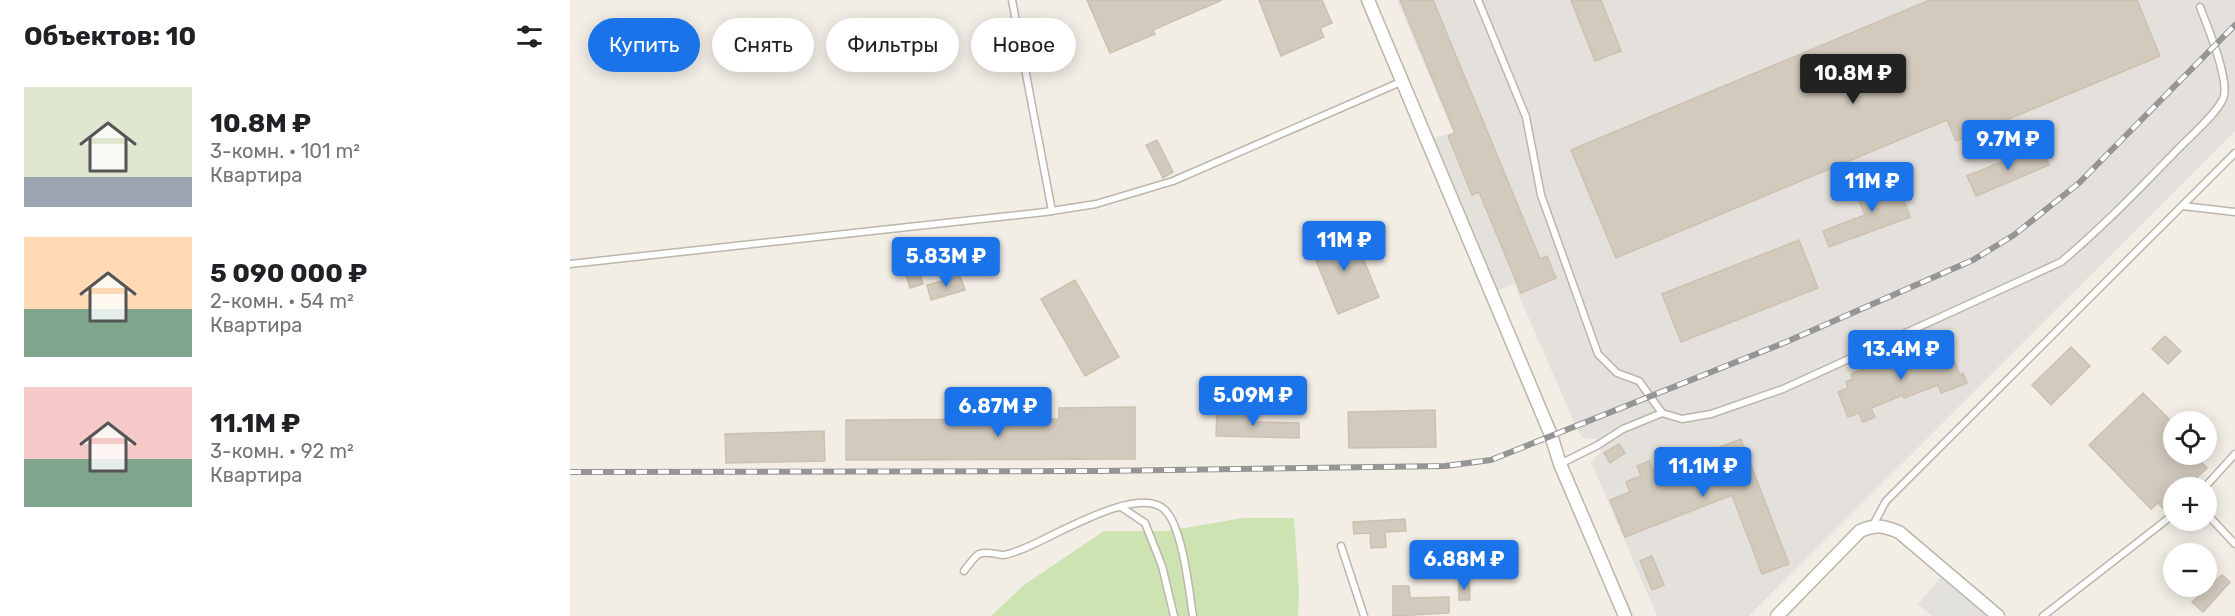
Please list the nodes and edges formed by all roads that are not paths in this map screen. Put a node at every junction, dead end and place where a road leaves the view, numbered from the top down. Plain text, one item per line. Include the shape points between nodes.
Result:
1 (1012, 0) edge
2 (1368, 0) edge
3 (1478, 0) edge
4 (2200, 7) dead end
5 (1403, 81) junction
6 (2235, 153) edge
7 (2183, 206) junction
8 (1052, 211) junction
9 (2235, 212) edge
10 (570, 264) edge
11 (1662, 413) junction
12 (2235, 454) edge
13 (1560, 464) junction
14 (2214, 477) edge
15 (1121, 507) junction
16 (2163, 523) edge
17 (2217, 524) edge
18 (1873, 525) junction
19 (2235, 543) edge
20 (1341, 546) dead end
21 (964, 571) dead end
22 (1174, 616) edge
23 (1193, 616) edge
24 (1364, 616) edge
25 (1625, 616) edge
26 (1777, 616) edge
27 (1998, 616) edge
28 (2043, 616) edge

1 - 8 lane
2 - 5 street
3 - 11 lane via 1526,117 1541,195 1598,354 1617,373 1639,381
4 - 11 lane via 2218,58 2223,99 2098,231 2061,262 1783,389 1711,414 1682,419
5 - 8 lane via 1173,181 1096,204
5 - 13 street
6 - 7 lane
7 - 9 lane
7 - 18 lane via 1886,501
8 - 10 lane
11 - 13 lane via 1623,429
12 - 14 lane
13 - 25 street
15 - 21 lane via 1108,509 1005,555 979,554
15 - 22 lane via 1145,523 1162,566
15 - 23 lane via 1155,504 1165,510 1179,541
16 - 28 lane
17 - 19 lane
18 - 26 street via 1860,531
18 - 27 street via 1899,532
20 - 24 lane

